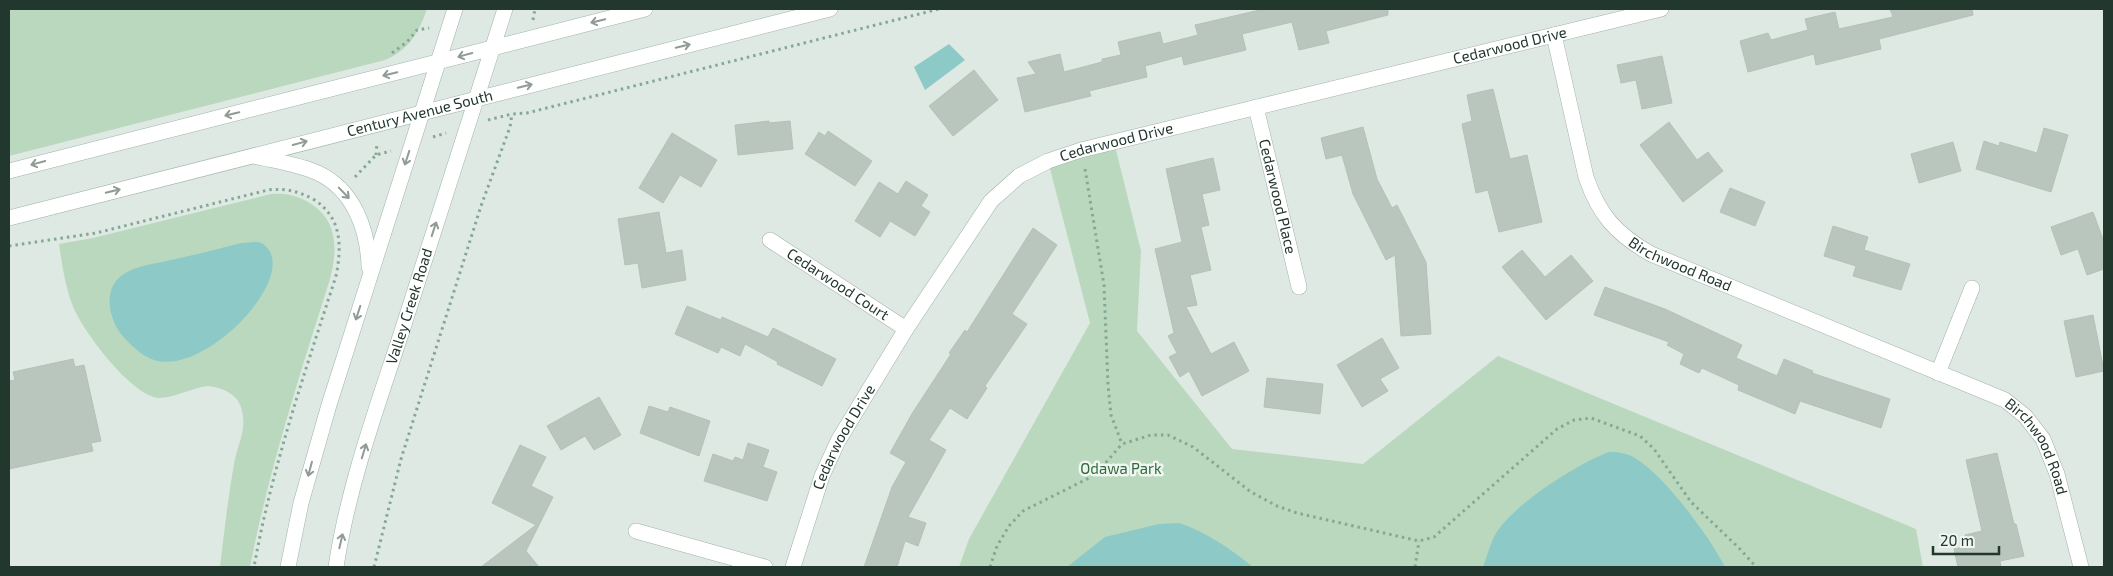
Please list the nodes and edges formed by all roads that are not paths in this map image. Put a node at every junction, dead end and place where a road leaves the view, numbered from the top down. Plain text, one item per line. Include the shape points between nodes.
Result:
1 (454, 9) edge
2 (505, 9) edge
3 (645, 9) edge
4 (830, 9) edge
5 (1661, 9) edge
6 (1554, 35) junction
7 (493, 47) junction
8 (437, 62) junction
9 (478, 98) junction
10 (1256, 107) junction
11 (422, 112) junction
12 (252, 155) junction
13 (9, 171) edge
14 (9, 218) edge
15 (770, 240) dead end
16 (369, 278) junction
17 (1299, 287) dead end
18 (1972, 288) dead end
19 (906, 329) junction
20 (1938, 373) junction
21 (636, 531) dead end
22 (288, 567) edge
23 (336, 567) edge
24 (765, 567) edge
25 (793, 567) edge
26 (2081, 567) edge

1 - 8 main road
2 - 7 main road, Valley Creek Road
3 -> 7 main road
9 -> 4 main road, Century Avenue South
5 - 6 main road, Cedarwood Drive
6 - 10 main road, Cedarwood Drive
6 - 20 main road, Birchwood Road via 1593,198 1607,221 1629,242
7 -> 8 main road
7 - 9 main road, Valley Creek Road
8 - 11 main road
8 -> 13 main road
9 - 11 main road, Century Avenue South
23 -> 9 main road, Valley Creek Road via 369,432
10 - 17 main road, Cedarwood Place
10 - 19 main road, Cedarwood Drive via 1081,150 1048,161 1019,176 991,202
12 -> 11 main road, Century Avenue South
11 -> 16 main road
14 -> 12 main road, Century Avenue South
12 -> 16 main road via 310,170 328,178 342,191 355,208 364,231
15 - 19 main road, Cedarwood Court
16 -> 22 main road via 315,452
18 - 20 main road
19 - 25 main road, Cedarwood Drive via 838,441 822,476
20 - 26 main road, Birchwood Road via 2005,400 2026,416 2044,439 2057,474
21 - 24 main road

